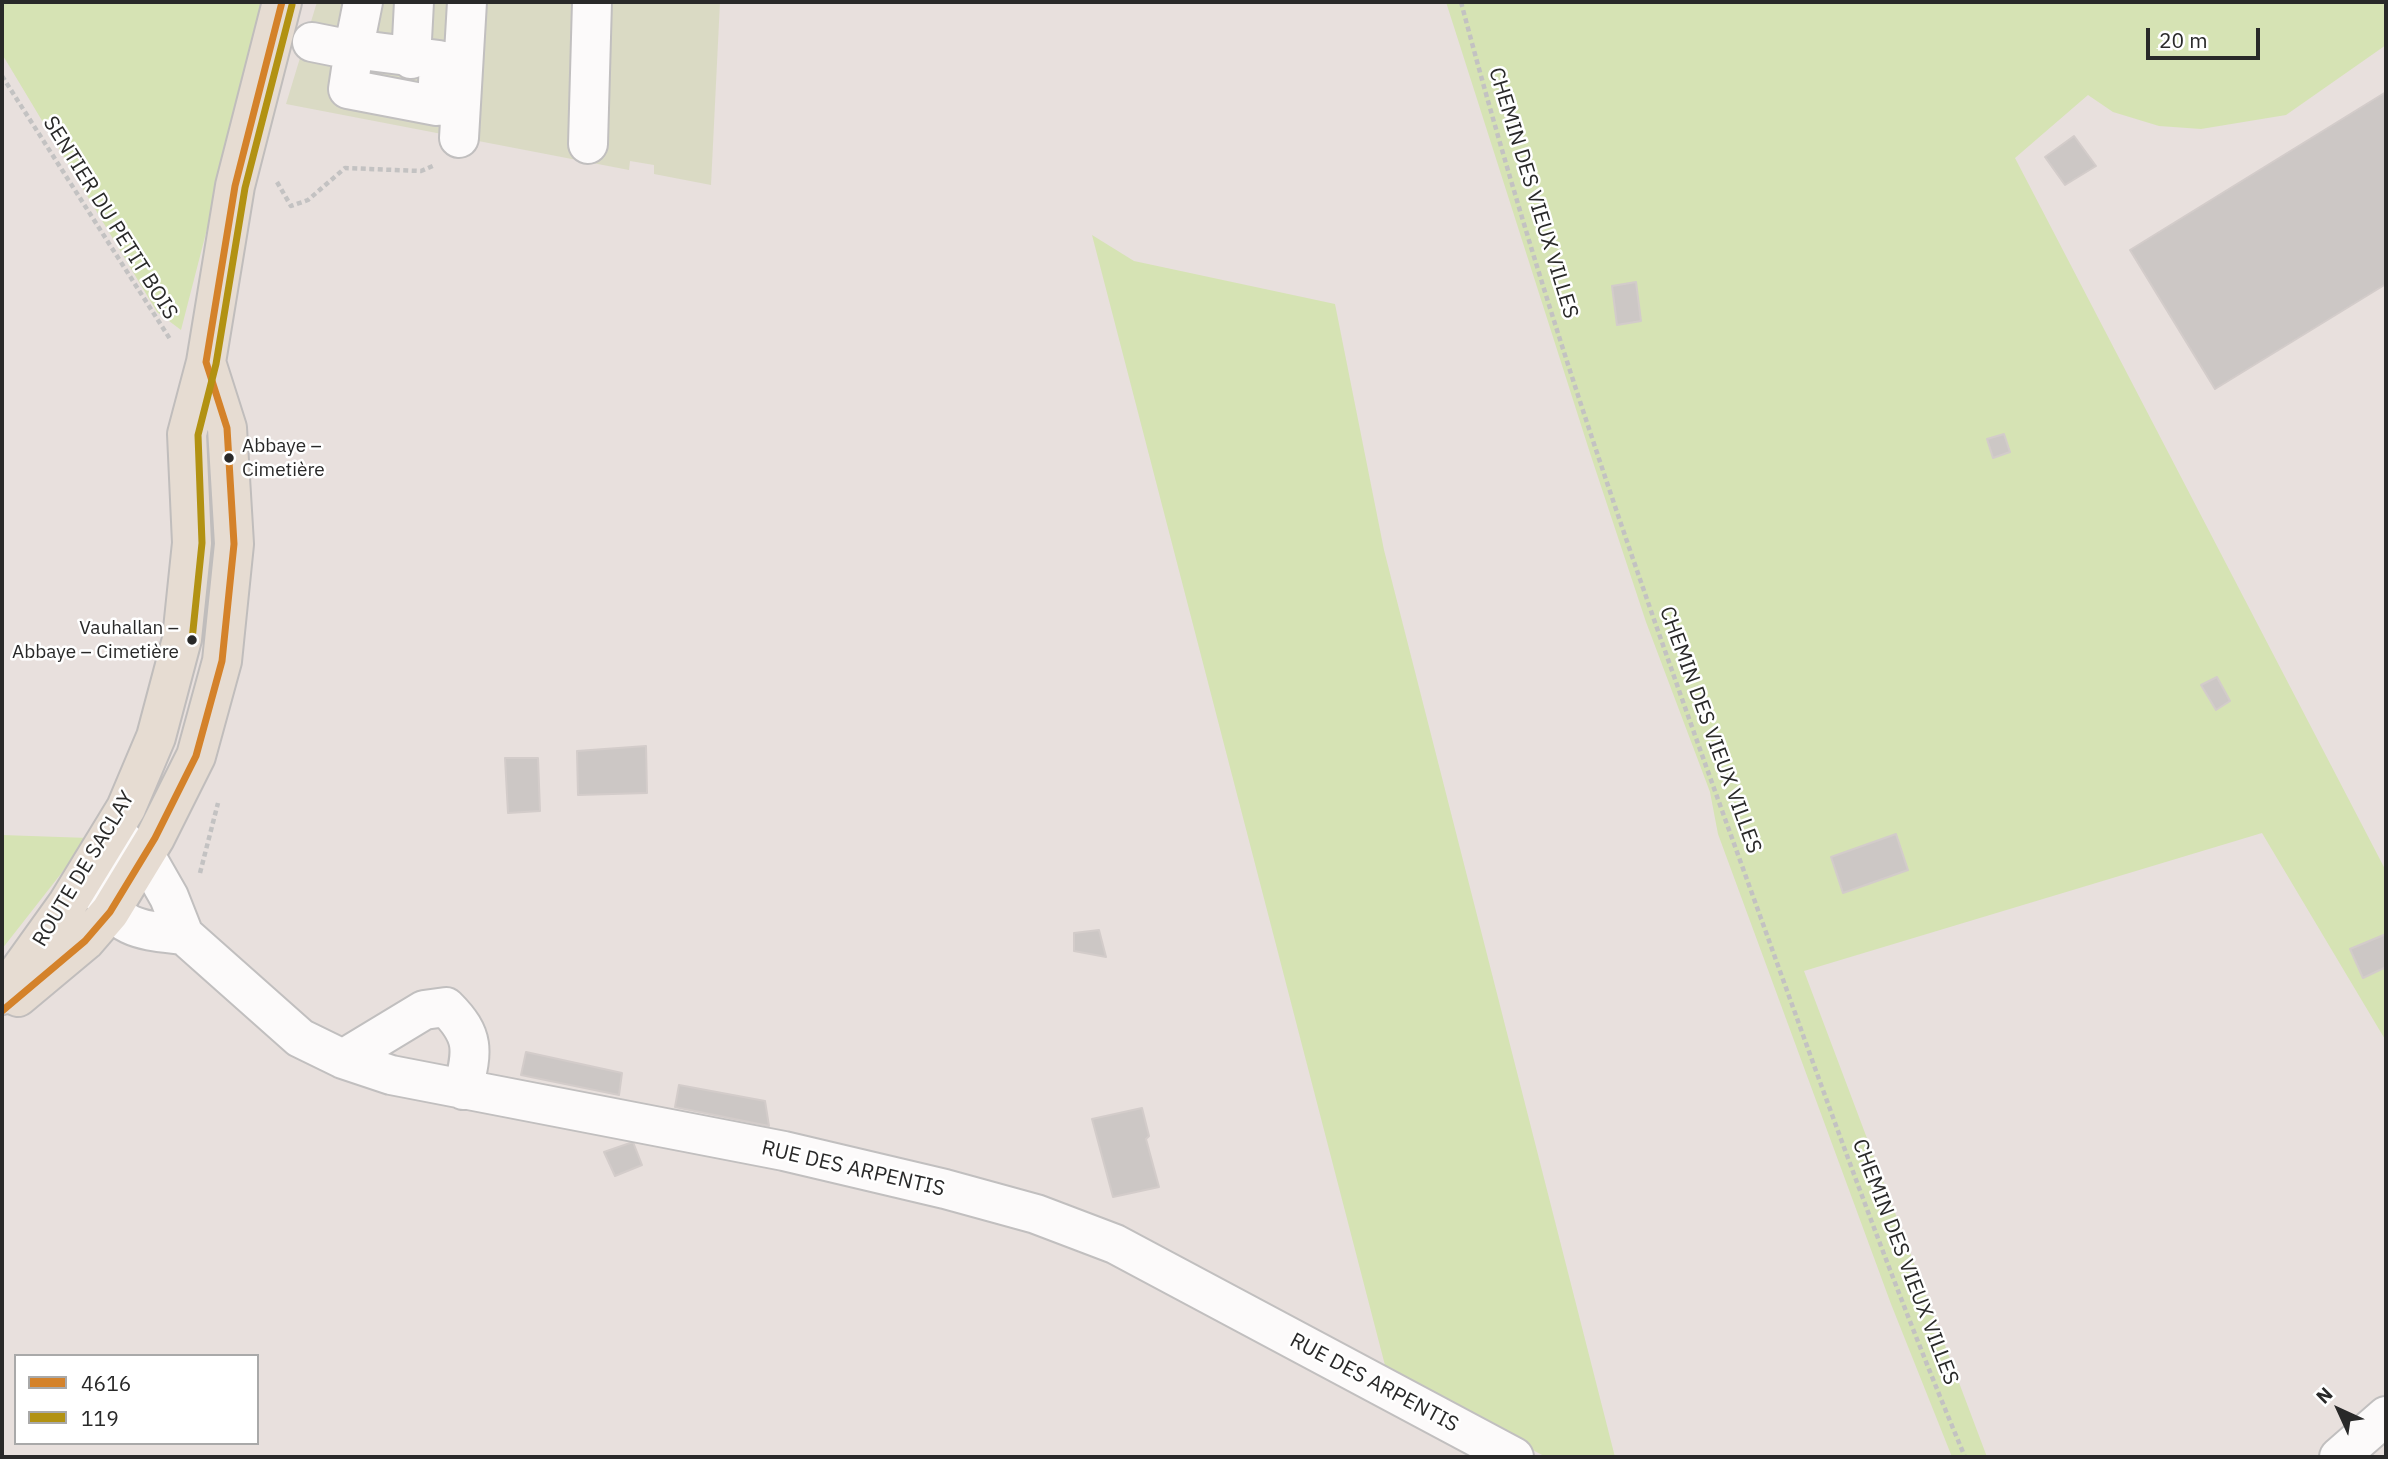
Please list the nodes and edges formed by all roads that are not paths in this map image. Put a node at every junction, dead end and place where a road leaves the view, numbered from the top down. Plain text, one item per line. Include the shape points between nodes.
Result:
1 (282, 2) edge
2 (363, 2) edge
3 (414, 2) edge
4 (467, 2) edge
5 (592, 2) edge
6 (346, 48) junction
7 (411, 59) junction
8 (459, 138) road end
9 (588, 144) dead end
10 (206, 362) junction
11 (156, 737) junction
12 (145, 855) junction
13 (110, 912) junction
14 (184, 935) junction
15 (2, 995) edge
16 (2, 1011) edge
17 (343, 1059) junction
18 (463, 1090) junction
19 (2386, 1416) edge
20 (1514, 1457) edge
21 (2339, 1457) edge

1 - 10 main road, ROUTE DE SACLAY via 235,186
2 - 6 street
3 - 7 street
4 - 8 street
5 - 9 street
6 - 7 street
6 - 7 street via 348,89 437,106 439,60
10 - 11 main road, ROUTE DE SACLAY via 187,434 192,543 182,639
10 - 12 main road, ROUTE DE SACLAY via 227,428 230,463 234,544 222,662 196,756
11 - 13 street, ROUTE DE SACLAY via 159,778 99,889
11 - 15 main road, ROUTE DE SACLAY via 126,808 68,903
12 - 13 main road, ROUTE DE SACLAY
12 - 14 street, RUE DES ARPENTIS
13 - 14 street via 137,929
13 - 16 main road, ROUTE DE SACLAY via 86,941
14 - 17 street, RUE DES ARPENTIS via 300,1038
17 - 18 street, RUE DES ARPENTIS
17 - 18 street via 424,1010 446,1007 465,1025 472,1051
18 - 20 street, RUE DES ARPENTIS via 784,1152 1035,1214 1115,1244
19 - 21 street

